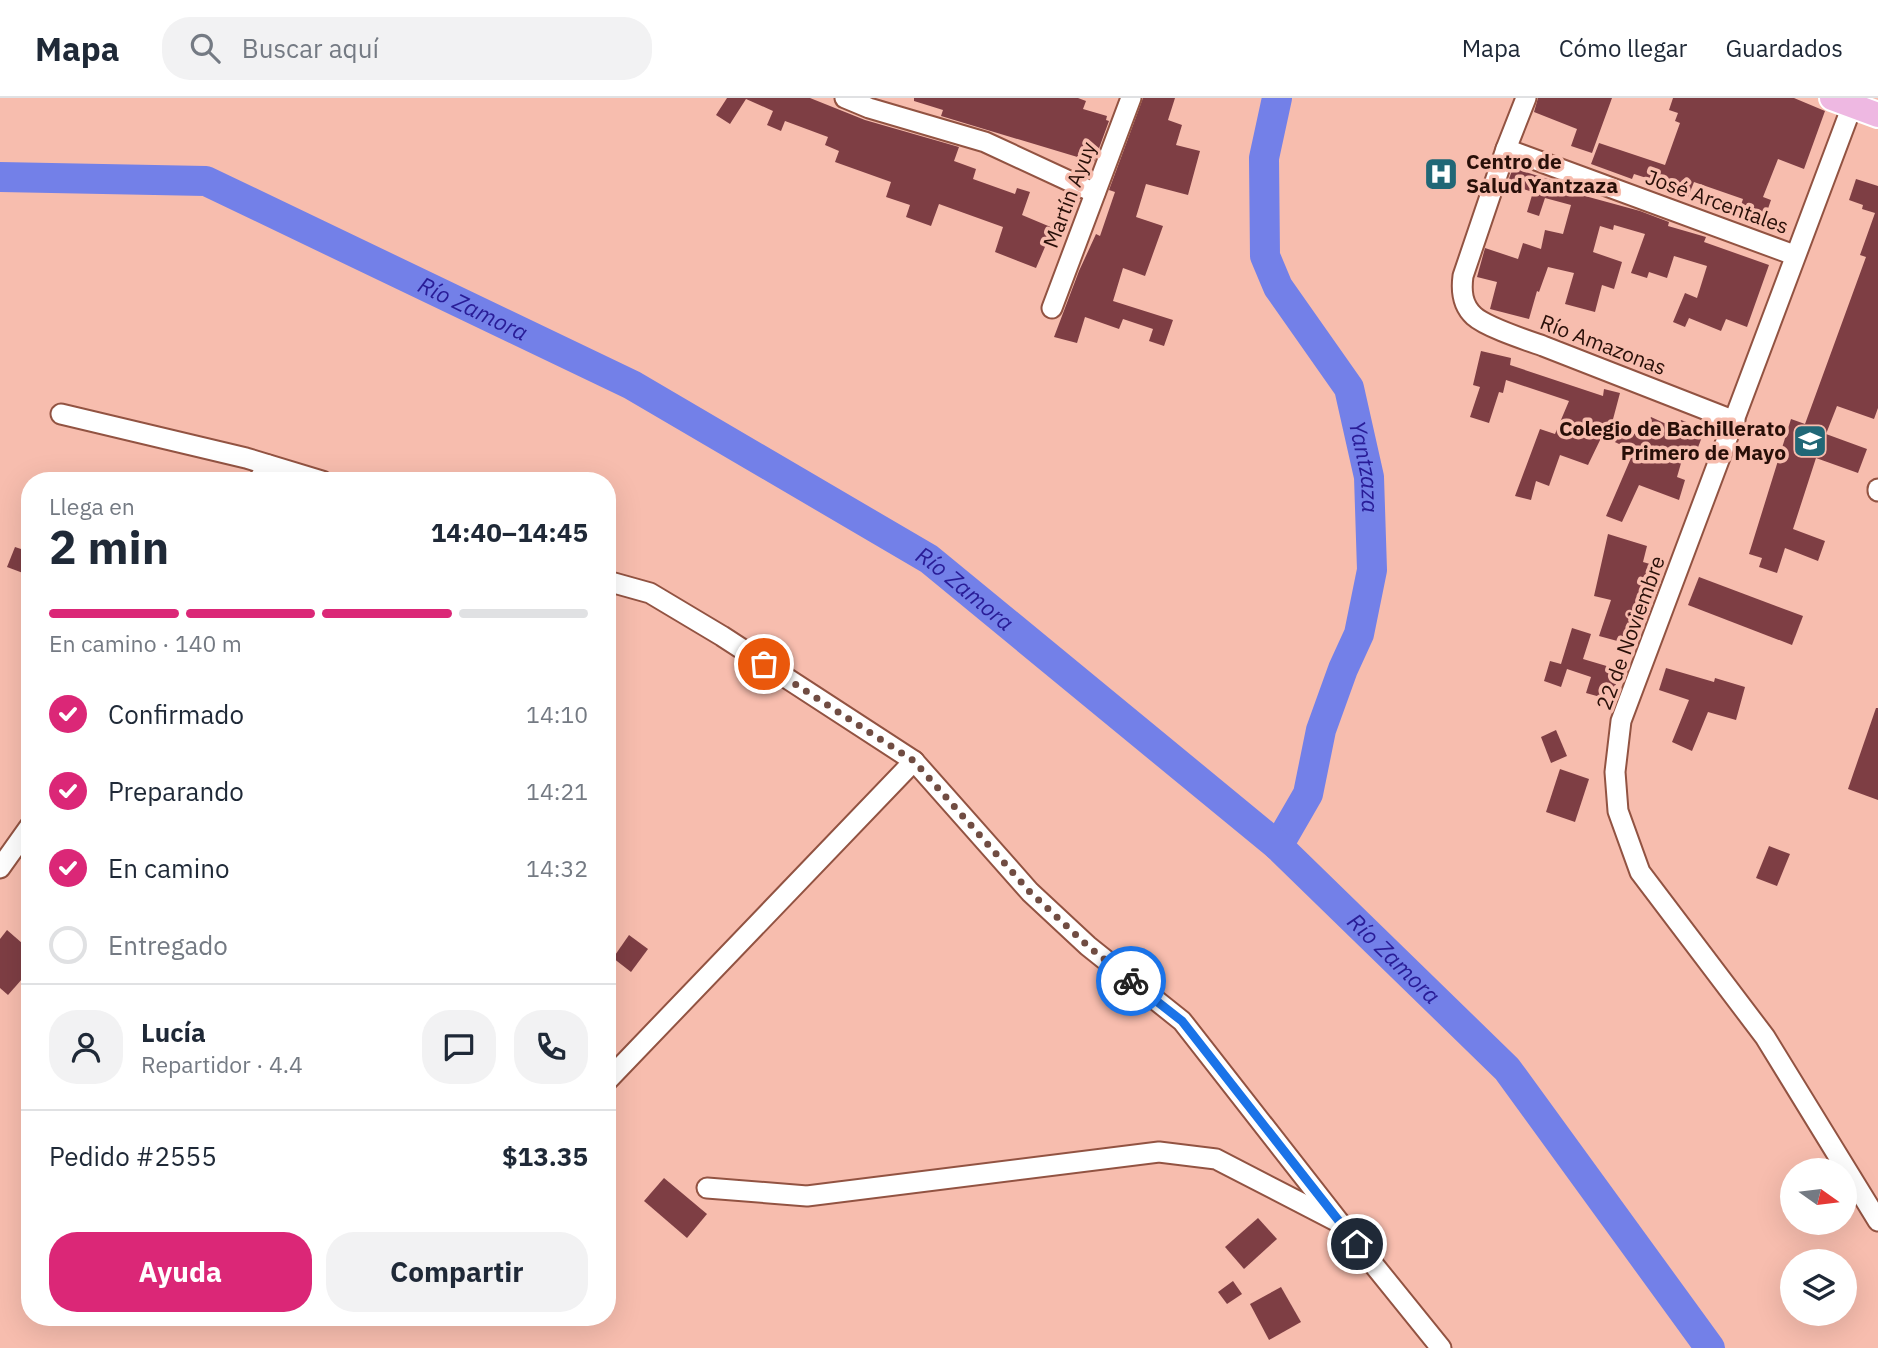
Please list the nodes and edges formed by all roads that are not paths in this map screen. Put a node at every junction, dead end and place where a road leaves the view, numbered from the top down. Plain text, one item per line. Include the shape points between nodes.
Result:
1 (845, 98) edge
2 (1131, 98) edge
3 (1526, 98) edge
4 (1846, 101) edge
5 (871, 103) edge
6 (1878, 116) edge
7 (1506, 149) junction
8 (1095, 193) junction
9 (1794, 255) junction
10 (1052, 308) dead end
11 (61, 414) dead end
12 (1735, 421) junction
13 (260, 472) edge
14 (616, 584) edge
15 (914, 761) junction
16 (21, 839) edge
17 (0, 868) edge
18 (616, 1072) edge
19 (707, 1188) dead end
20 (1878, 1221) edge
21 (1340, 1223) junction
22 (1441, 1348) edge

1 - 5 street
2 - 8 street, Martín Ayuy
3 - 7 street
4 - 6 main road
4 - 9 street, 22 de Noviembre
5 - 8 street via 985,142
7 - 9 street, José Arcentales
7 - 12 street, Río Amazonas via 1463,276 1468,310 1476,319
8 - 10 street, Martín Ayuy
9 - 12 street, 22 de Noviembre
11 - 13 street
12 - 20 street, 22 de Noviembre via 1621,721 1615,772 1618,811 1640,872 1765,1037
14 - 15 street via 650,593
15 - 18 street
15 - 21 street via 1030,892 1088,946 1182,1021
16 - 17 street
19 - 21 street via 807,1196 1159,1152 1216,1159
21 - 22 street

